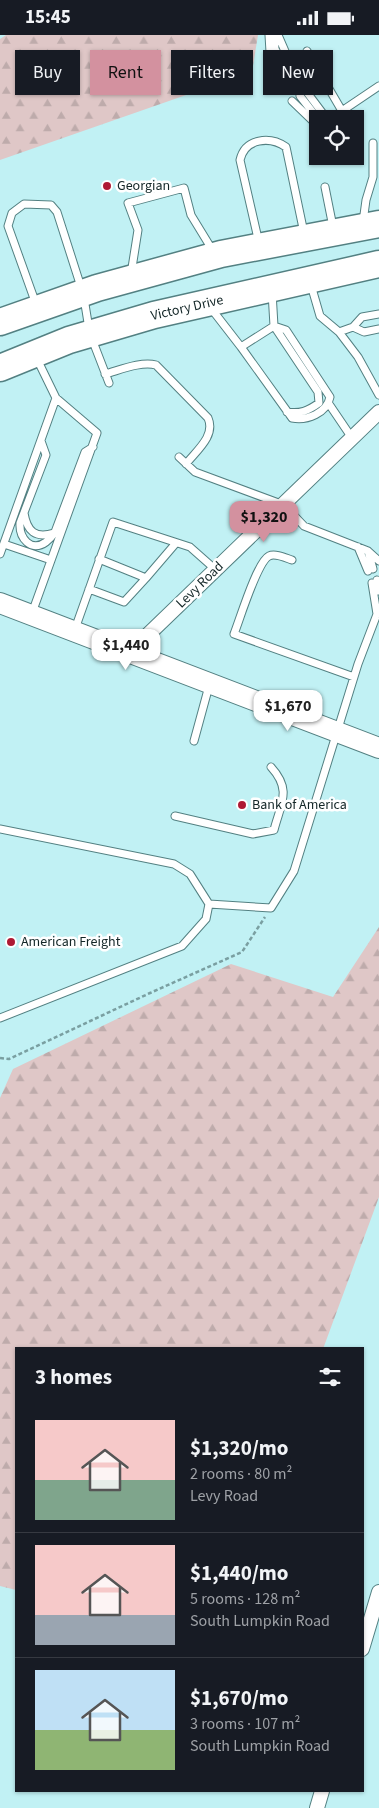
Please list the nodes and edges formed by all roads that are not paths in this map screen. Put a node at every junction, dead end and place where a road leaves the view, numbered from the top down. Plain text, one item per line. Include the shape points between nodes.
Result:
1 (269, 35) edge
2 (276, 35) edge
3 (270, 50) edge
4 (276, 50) edge
5 (379, 86) edge
6 (333, 95) edge
7 (292, 101) dead end
8 (313, 110) edge
9 (320, 110) edge
10 (341, 110) edge
11 (343, 110) edge
12 (309, 117) edge
13 (373, 143) dead end
14 (325, 187) dead end
15 (370, 226) edge
16 (334, 233) junction
17 (305, 238) junction
18 (260, 247) junction
19 (216, 256) junction
20 (379, 264) edge
21 (130, 279) junction
22 (310, 280) junction
23 (272, 289) junction
24 (83, 293) junction
25 (207, 303) junction
26 (38, 309) junction
27 (379, 314) edge
28 (0, 322) edge
29 (274, 326) junction
30 (353, 327) junction
31 (379, 329) edge
32 (339, 332) junction
33 (90, 334) junction
34 (241, 347) junction
35 (34, 354) junction
36 (0, 367) edge
37 (105, 374) junction
38 (109, 383) dead end
39 (379, 395) edge
40 (56, 399) junction
41 (329, 404) junction
42 (287, 411) junction
43 (379, 412) edge
44 (352, 438) junction
45 (40, 441) junction
46 (93, 447) junction
47 (179, 457) dead end
48 (186, 464) junction
49 (284, 505) junction
50 (24, 512) junction
51 (56, 533) junction
52 (4, 543) junction
53 (176, 543) junction
54 (358, 547) junction
55 (368, 551) junction
56 (0, 554) edge
57 (100, 559) junction
58 (292, 559) dead end
59 (51, 560) junction
60 (379, 561) edge
61 (216, 570) junction
62 (146, 578) junction
63 (89, 589) junction
64 (379, 591) edge
65 (0, 603) edge
66 (378, 612) edge
67 (31, 616) junction
68 (74, 632) junction
69 (129, 653) junction
70 (354, 677) junction
71 (210, 684) junction
72 (338, 732) junction
73 (194, 741) dead end
74 (379, 748) edge
75 (271, 767) dead end
76 (176, 816) dead end
77 (0, 829) edge
78 (209, 904) junction
79 (0, 1018) edge
80 (379, 1592) edge
81 (372, 1605) edge
82 (364, 1640) edge
83 (322, 1792) edge
84 (317, 1808) edge

1 - 3 lane
2 - 4 lane
5 - 11 lane
6 - 10 lane
7 - 12 lane
8 - 9 lane via 303,93
13 - 15 lane via 373,177 366,200
14 - 16 lane
15 - 16 highway
16 - 17 highway
17 - 18 highway
17 - 18 lane via 286,147 277,141 254,143 246,146 240,159
18 - 19 highway
19 - 21 highway
19 - 21 lane via 191,215 184,188 128,203 138,230
20 - 22 highway, Victory Drive
21 - 24 highway
22 - 23 highway, Victory Drive
22 - 32 lane via 320,316
23 - 25 highway, Victory Drive
23 - 29 lane
24 - 26 highway
24 - 26 lane via 56,212 51,205 24,204 12,213 8,226
24 - 33 lane
25 - 33 highway, Victory Drive
25 - 34 lane
26 - 28 highway
27 - 30 lane via 362,317
29 - 34 lane
29 - 41 lane via 286,330 330,397
29 - 42 lane via 318,392 319,403 310,409 298,414
30 - 31 lane via 364,332
30 - 32 lane
32 - 39 lane via 358,357
33 - 35 highway, Victory Drive
33 - 37 lane
34 - 42 lane
35 - 36 highway, Victory Drive
35 - 40 lane
37 - 38 lane
37 - 48 lane via 150,363 156,365 208,418 209,435
40 - 45 lane
40 - 46 lane via 97,433
41 - 42 lane via 313,416 298,419 292,418
41 - 44 lane
43 - 44 street, Levy Road
44 - 49 street, Levy Road
45 - 50 lane via 46,455
45 - 52 lane
46 - 51 lane via 85,452
46 - 59 lane
47 - 48 lane
48 - 49 lane via 195,472
49 - 54 lane via 304,526
49 - 61 street, Levy Road
50 - 51 lane via 26,525 31,531 41,535
50 - 51 lane via 19,532 22,539 40,545
52 - 56 lane
52 - 59 lane
53 - 57 lane via 112,522
53 - 61 lane via 190,547
53 - 62 lane
54 - 55 lane
54 - 55 lane via 370,571
55 - 60 lane
57 - 62 lane
57 - 63 lane
58 - 70 lane via 269,556 259,568 234,634
59 - 67 lane
61 - 69 street, Levy Road
62 - 63 lane via 124,602
63 - 68 lane
64 - 66 lane via 374,581
65 - 67 main road
66 - 70 lane
67 - 68 main road
68 - 69 main road
69 - 71 main road
70 - 72 lane
71 - 72 main road
71 - 73 lane
72 - 74 main road
72 - 78 lane via 294,871 271,907
75 - 76 lane via 281,777 284,793 274,830 253,834
77 - 78 lane via 174,864 190,875
78 - 79 lane via 206,919 182,946
80 - 81 street
81 - 82 street
83 - 84 street

